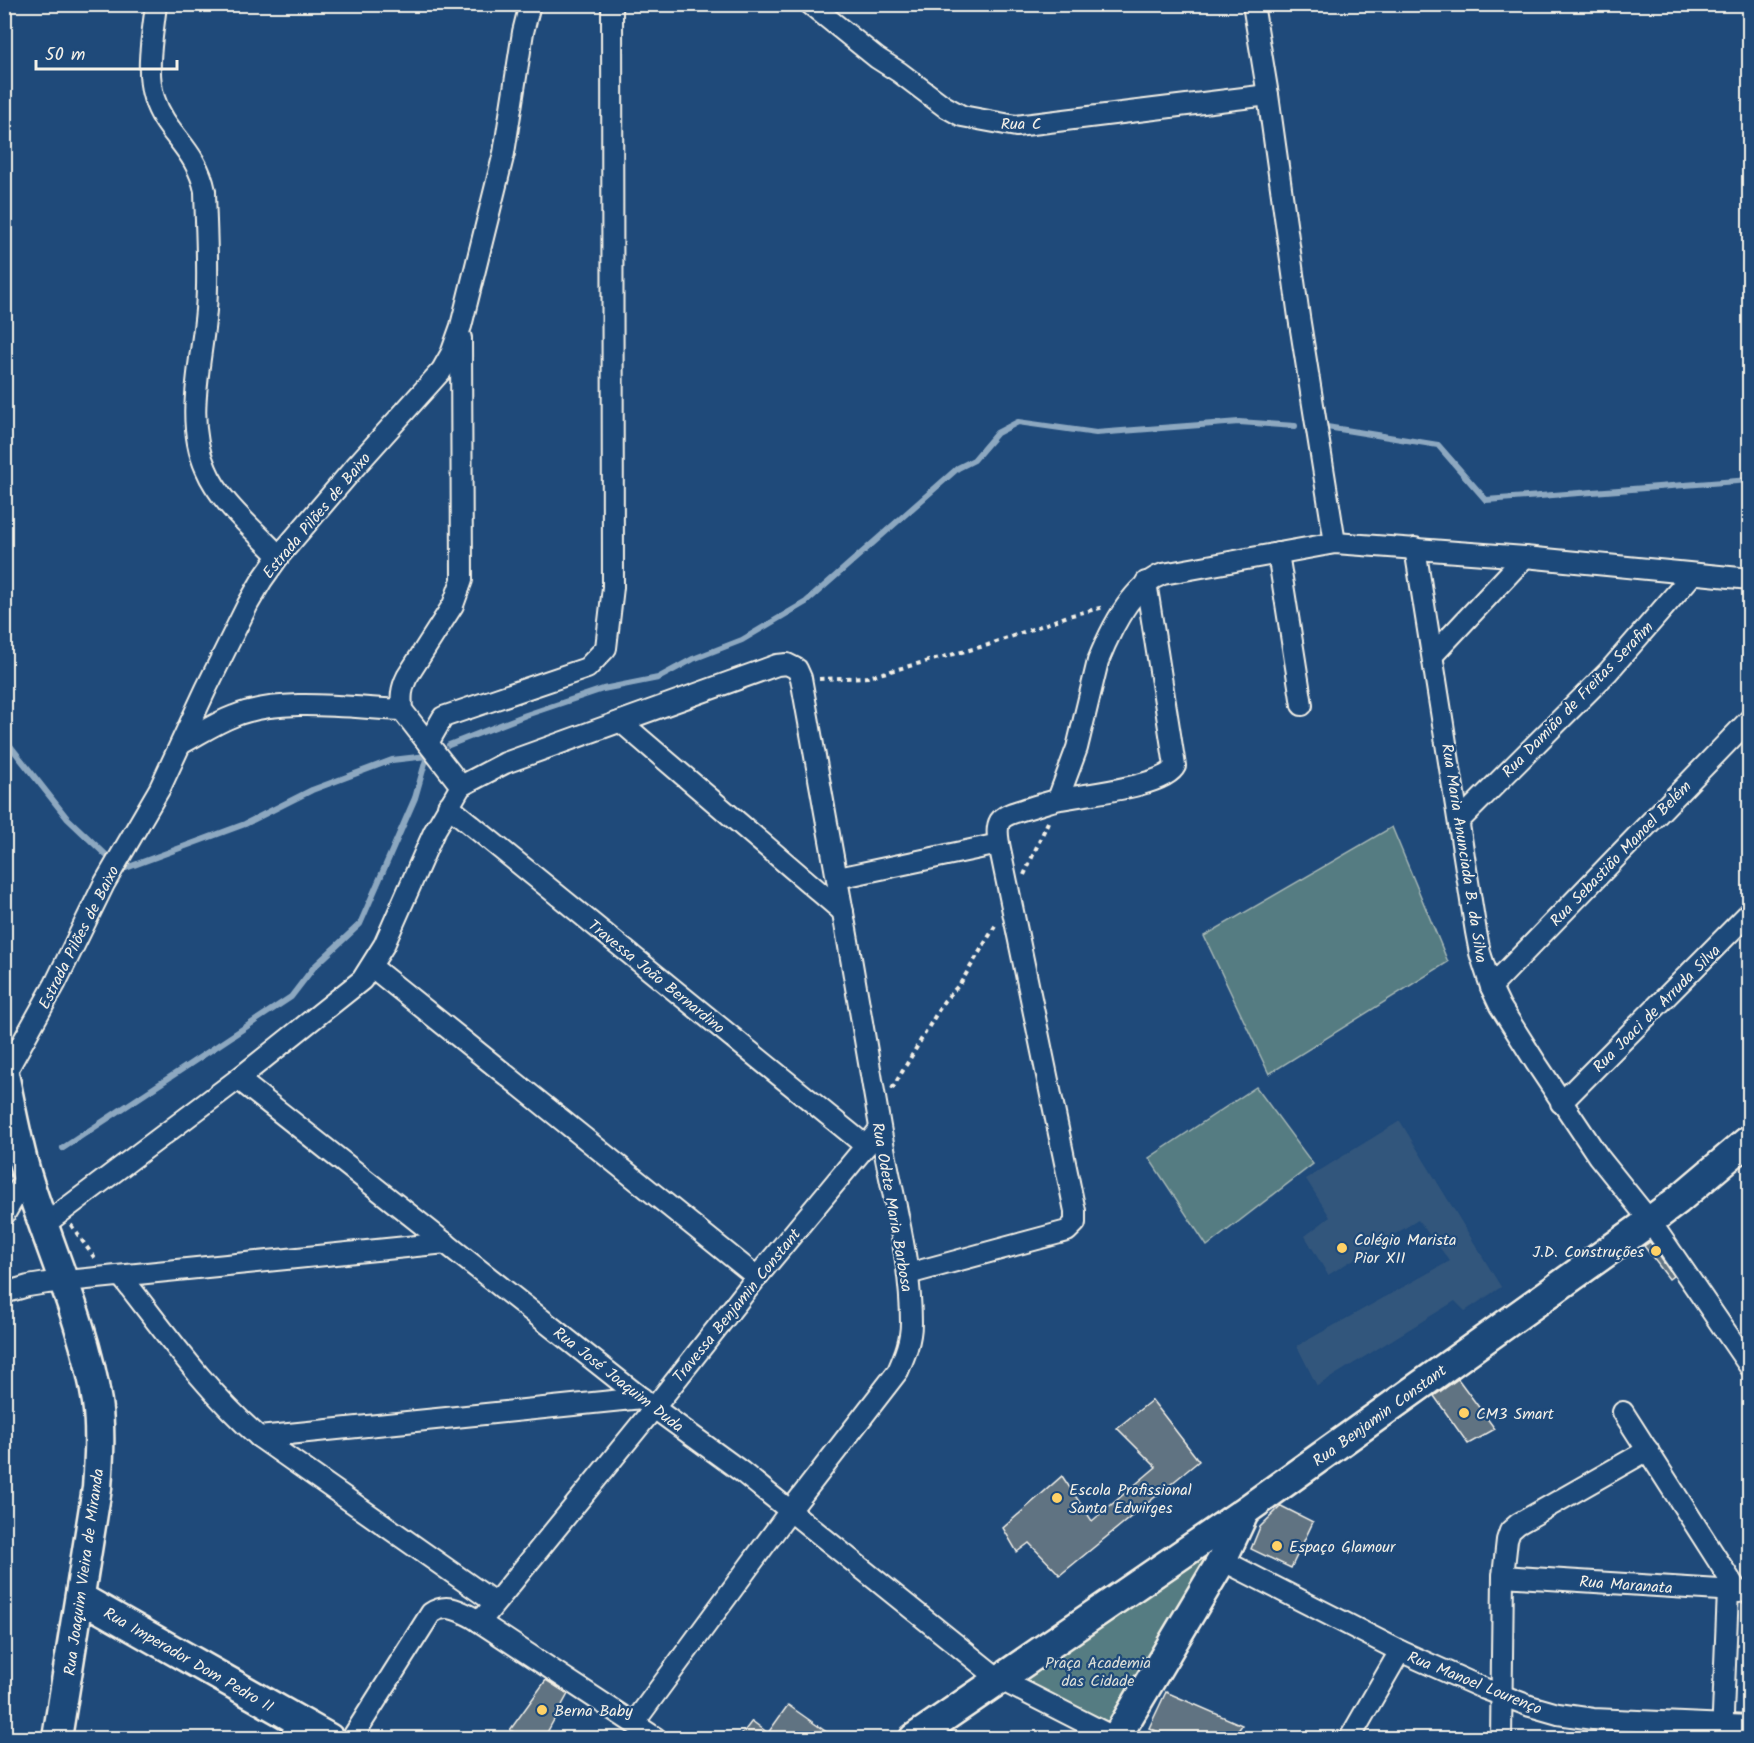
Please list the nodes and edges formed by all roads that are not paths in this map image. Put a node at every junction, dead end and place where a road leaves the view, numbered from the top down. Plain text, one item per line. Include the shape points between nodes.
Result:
1 (156, 4) edge
2 (530, 4) edge
3 (612, 4) edge
4 (810, 4) edge
5 (1252, 4) edge
6 (1268, 95) junction
7 (461, 326) junction
8 (1335, 543) junction
9 (1415, 548) junction
10 (1278, 553) junction
11 (279, 556) junction
12 (1525, 557) junction
13 (1692, 574) junction
14 (1749, 579) edge
15 (1146, 582) junction
16 (1433, 655) junction
17 (1302, 705) dead end
18 (402, 711) junction
19 (1749, 719) edge
20 (621, 722) junction
21 (428, 743) junction
22 (181, 744) junction
23 (460, 786) junction
24 (1058, 799) junction
25 (448, 806) junction
26 (1459, 821) junction
27 (999, 844) junction
28 (838, 878) junction
29 (843, 912) junction
30 (1749, 912) edge
31 (372, 967) junction
32 (1491, 987) junction
33 (5, 1074) edge
34 (238, 1079) junction
35 (1561, 1103) junction
36 (879, 1120) junction
37 (10, 1131) edge
38 (1749, 1139) edge
39 (866, 1146) junction
40 (27, 1175) junction
41 (4, 1215) edge
42 (52, 1219) junction
43 (1650, 1221) junction
44 (446, 1243) junction
45 (908, 1274) junction
46 (122, 1276) junction
47 (757, 1277) junction
48 (63, 1282) junction
49 (4, 1293) edge
50 (1749, 1367) edge
51 (648, 1403) junction
52 (1623, 1412) dead end
53 (259, 1437) junction
54 (1648, 1450) junction
55 (1245, 1511) junction
56 (789, 1512) junction
57 (1222, 1560) junction
58 (1503, 1576) junction
59 (1738, 1592) edge
60 (81, 1598) junction
61 (494, 1602) junction
62 (480, 1623) junction
63 (1400, 1651) junction
64 (999, 1679) junction
65 (1501, 1696) junction
66 (634, 1723) junction
67 (1749, 1726) edge
68 (295, 1730) edge
69 (1723, 1732) edge
70 (57, 1738) edge
71 (329, 1738) edge
72 (352, 1738) edge
73 (656, 1738) edge
74 (914, 1738) edge
75 (1116, 1738) edge
76 (1350, 1738) edge
77 (1501, 1738) edge

1 - 11 street via 150,74 154,98 195,160 204,191 206,309 196,422 200,450 220,494
2 - 7 street, Estrada Pilões de Baixo via 504,153
3 - 21 street via 613,587 606,648 587,668 443,717
4 - 6 street, Rua C via 944,106 984,122 1016,126 1059,122
5 - 6 street
6 - 8 street
7 - 11 street, Estrada Pilões de Baixo via 442,370
7 - 18 street via 462,580 453,605 402,688
8 - 9 street
8 - 10 street
9 - 12 street
9 - 16 street, Rua Maria Anunciada B. da Silva
10 - 15 street via 1163,574
10 - 17 street
11 - 22 street, Estrada Pilões de Baixo via 248,604
12 - 13 street
12 - 16 street
13 - 14 street
13 - 26 street, Rua Damião de Freitas Serafim via 1608,672
15 - 24 street via 1120,618 1098,661 1077,748
15 - 24 street via 1175,766 1169,774 1155,780
16 - 26 street, Rua Maria Anunciada B. da Silva
18 - 21 street
18 - 22 street via 289,705 267,708 233,716
19 - 32 street, Rua Sebastião Manoel Belém
20 - 23 street via 505,763
20 - 28 street, Rua Odete Maria Barbosa via 777,665 797,669
20 - 29 street
21 - 23 street
22 - 33 street, Estrada Pilões de Baixo
23 - 25 street
24 - 27 street via 1003,818 998,828
25 - 31 street
25 - 39 street, Travessa João Bernardino
26 - 32 street, Rua Maria Anunciada B. da Silva via 1478,943
27 - 28 street
27 - 45 street via 1075,1223 1067,1232
28 - 29 street, Rua Odete Maria Barbosa
29 - 36 street, Rua Odete Maria Barbosa
30 - 35 street, Rua Joaci de Arruda Silva
31 - 34 street via 354,987
31 - 47 street
32 - 35 street, Rua Maria Anunciada B. da Silva
33 - 37 main road, Rua Joaquim Vieira de Miranda
34 - 42 street
34 - 44 street, Rua José Joaquim Duda
35 - 43 street, Rua Maria Anunciada B. da Silva
36 - 39 street, Travessa Benjamin Constant
36 - 45 street, Rua Odete Maria Barbosa
37 - 40 main road, Rua Joaquim Vieira de Miranda
38 - 43 main road, Rua Benjamin Constant
39 - 47 street, Travessa Benjamin Constant
40 - 41 street
40 - 42 main road, Rua Joaquim Vieira de Miranda
42 - 48 main road, Rua Joaquim Vieira de Miranda
43 - 50 street, Rua Maria Anunciada B. da Silva
43 - 55 main road, Rua Benjamin Constant
44 - 46 street
44 - 51 street, Rua José Joaquim Duda
45 - 56 street, Rua Odete Maria Barbosa via 911,1324 906,1354 898,1371
46 - 48 street
46 - 53 street via 210,1390
47 - 51 street, Travessa Benjamin Constant
48 - 49 street
48 - 60 main road, Rua Joaquim Vieira de Miranda via 84,1346 99,1426 97,1488
51 - 53 street
51 - 56 street, Rua José Joaquim Duda
51 - 61 street, Travessa Benjamin Constant
52 - 54 street
53 - 61 street
54 - 58 street via 1518,1524 1507,1539
54 - 59 street
55 - 57 main road
55 - 64 main road, Rua Benjamin Constant
56 - 64 street, Rua José Joaquim Duda
56 - 66 street, Rua Odete Maria Barbosa
57 - 63 street, Rua Manoel Lourenço
57 - 75 main road
58 - 59 street, Rua Maranata
58 - 65 street
59 - 69 street
60 - 68 main road, Rua Imperador Dom Pedro II
60 - 70 main road, Rua Joaquim Vieira de Miranda
61 - 62 street, Travessa Benjamin Constant
62 - 66 street
62 - 72 street via 448,1607 432,1613
63 - 65 street, Rua Manoel Lourenço
63 - 76 street
64 - 74 main road, Rua Benjamin Constant
64 - 75 street, Rua José Joaquim Duda
65 - 69 street, Rua Manoel Lourenço via 1558,1714
65 - 77 street
66 - 73 street
67 - 69 street, Rua Manoel Lourenço
68 - 71 main road, Rua Imperador Dom Pedro II

